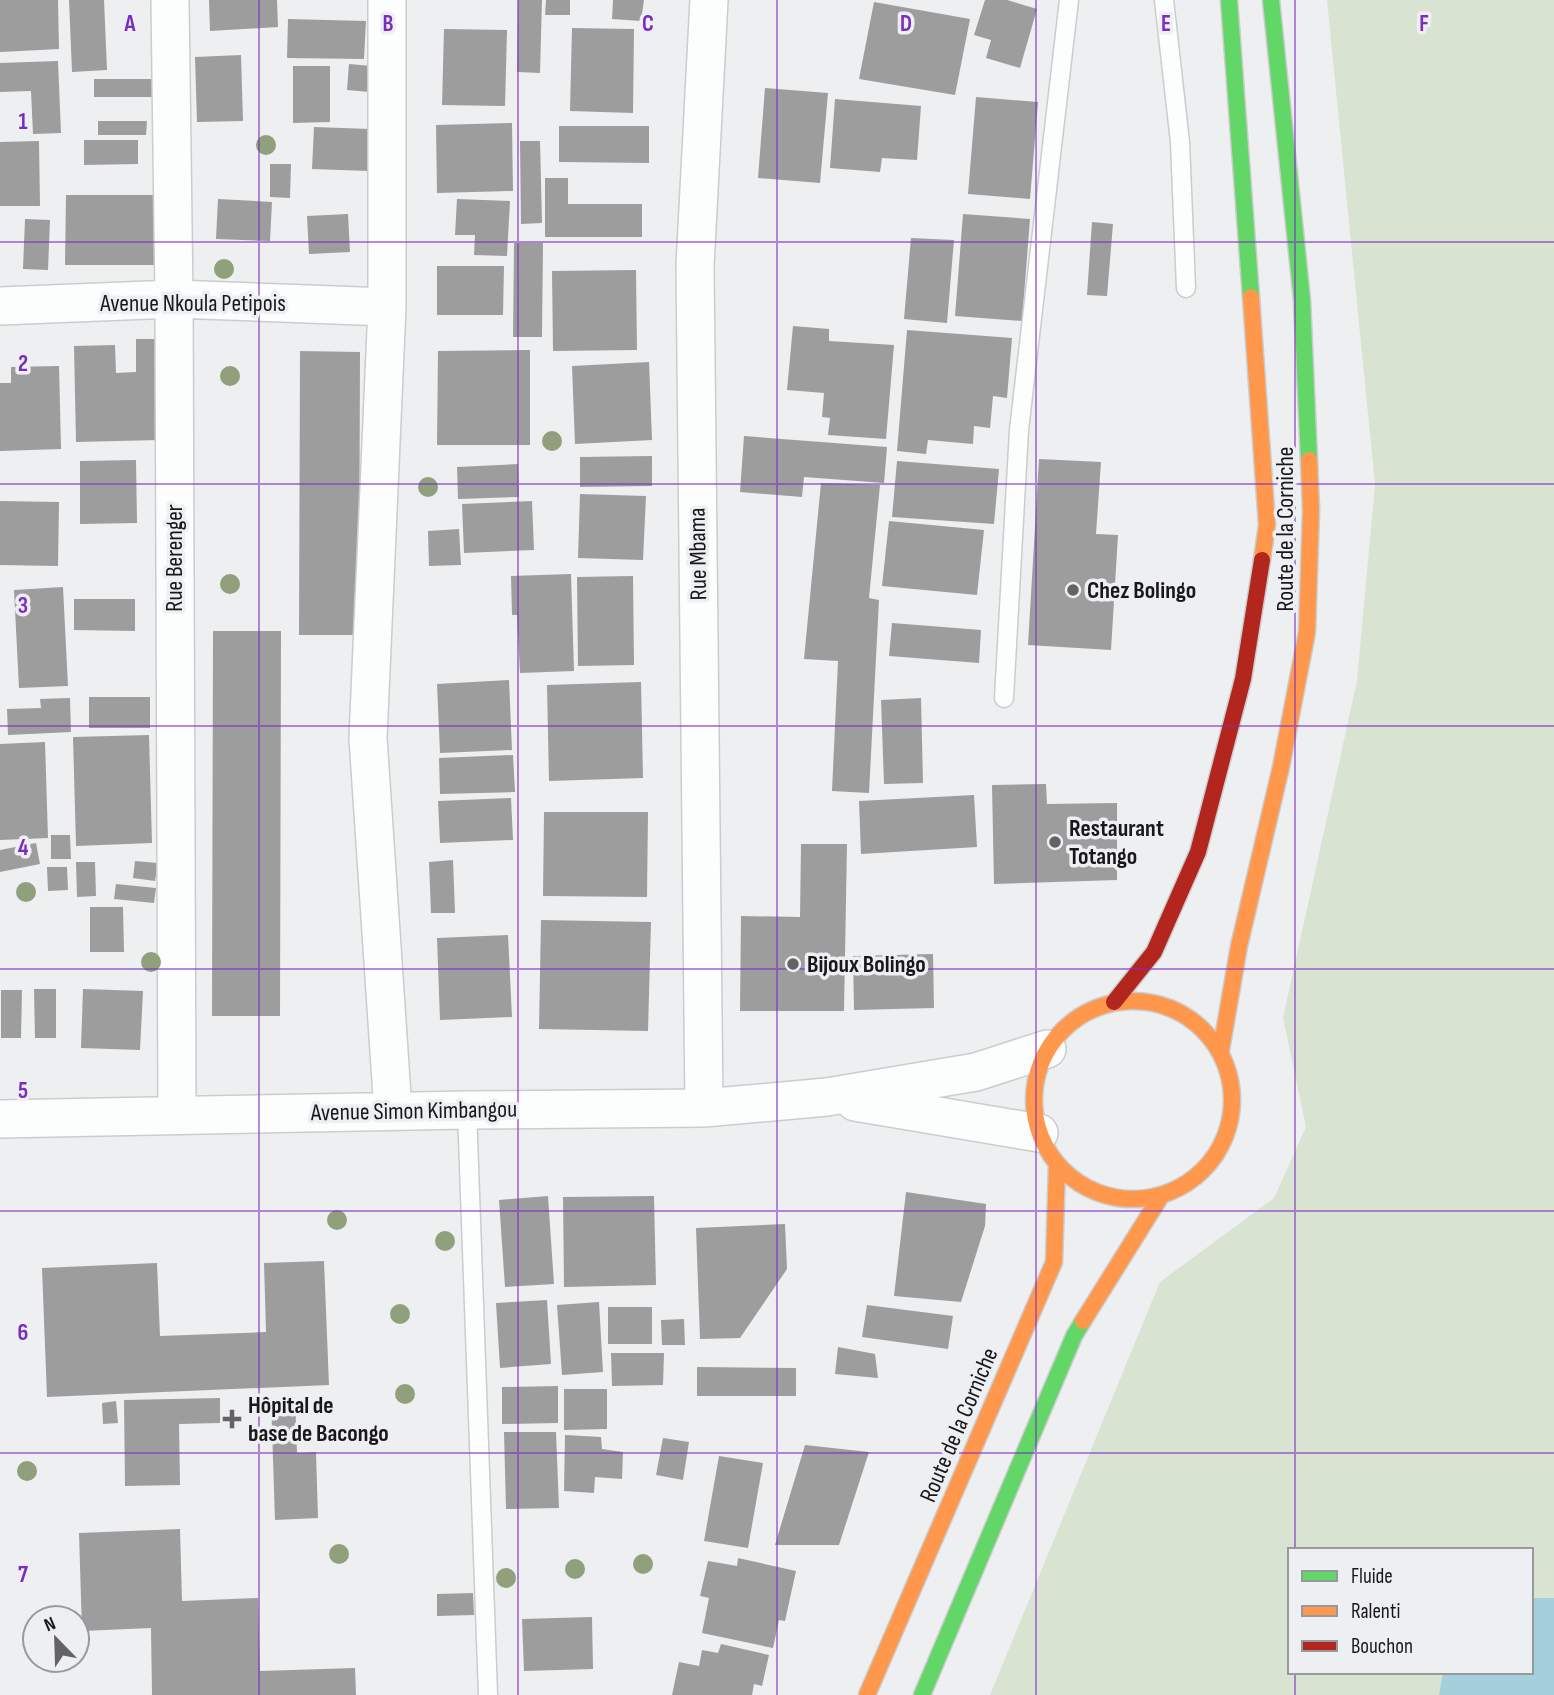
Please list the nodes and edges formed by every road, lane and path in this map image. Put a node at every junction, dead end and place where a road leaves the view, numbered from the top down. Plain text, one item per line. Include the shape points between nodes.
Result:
1 (170, 0) edge
2 (387, 0) edge
3 (709, 0) edge
4 (1069, 0) edge
5 (1164, 0) edge
6 (1229, 0) edge
7 (1271, 0) edge
8 (1186, 288) dead end
9 (174, 299) junction
10 (0, 306) edge
11 (387, 307) junction
12 (1004, 698) dead end
13 (1114, 1002) junction
14 (1047, 1049) junction
15 (1221, 1051) junction
16 (827, 1097) junction
17 (704, 1108) junction
18 (467, 1110) junction
19 (393, 1111) junction
20 (177, 1115) junction
21 (0, 1119) edge
22 (1039, 1133) junction
23 (1057, 1165) junction
24 (1161, 1196) junction
25 (488, 1695) edge
26 (867, 1695) edge
27 (922, 1695) edge

1 - 9 street, Rue Berenger
2 - 11 street
3 - 17 street, Rue Mbama via 695,266
4 - 12 lane via 1019,430
5 - 8 lane via 1180,142
6 - 13 main road, Route de la Corniche via 1267,525 1242,679 1198,852 1154,952
7 - 15 main road, Route de la Corniche via 1302,300 1311,510 1307,632
9 - 10 street, Avenue Nkoula Petipois
9 - 11 street, Avenue Nkoula Petipois
9 - 20 street, Rue Berenger
11 - 19 street via 368,738
13 - 14 main road, Route de la Corniche via 1087,1011 1065,1027
13 - 15 main road, Route de la Corniche via 1145,1000 1175,1008 1201,1026
14 - 16 street, Avenue Simon Kimbangou via 976,1072
14 - 22 main road, Route de la Corniche via 1036,1076 1033,1105
15 - 24 main road, Route de la Corniche via 1232,1078 1233,1108 1226,1137 1210,1163 1188,1183
16 - 17 street, Avenue Simon Kimbangou
16 - 22 street, Avenue Simon Kimbangou
17 - 18 street, Avenue Simon Kimbangou
18 - 19 street, Avenue Simon Kimbangou
18 - 25 lane
19 - 20 street, Avenue Simon Kimbangou
20 - 21 street, Avenue Simon Kimbangou
22 - 23 main road, Route de la Corniche
23 - 24 main road, Route de la Corniche via 1078,1183 1104,1195
23 - 26 main road, Route de la Corniche via 1054,1262
24 - 27 main road via 1074,1336

